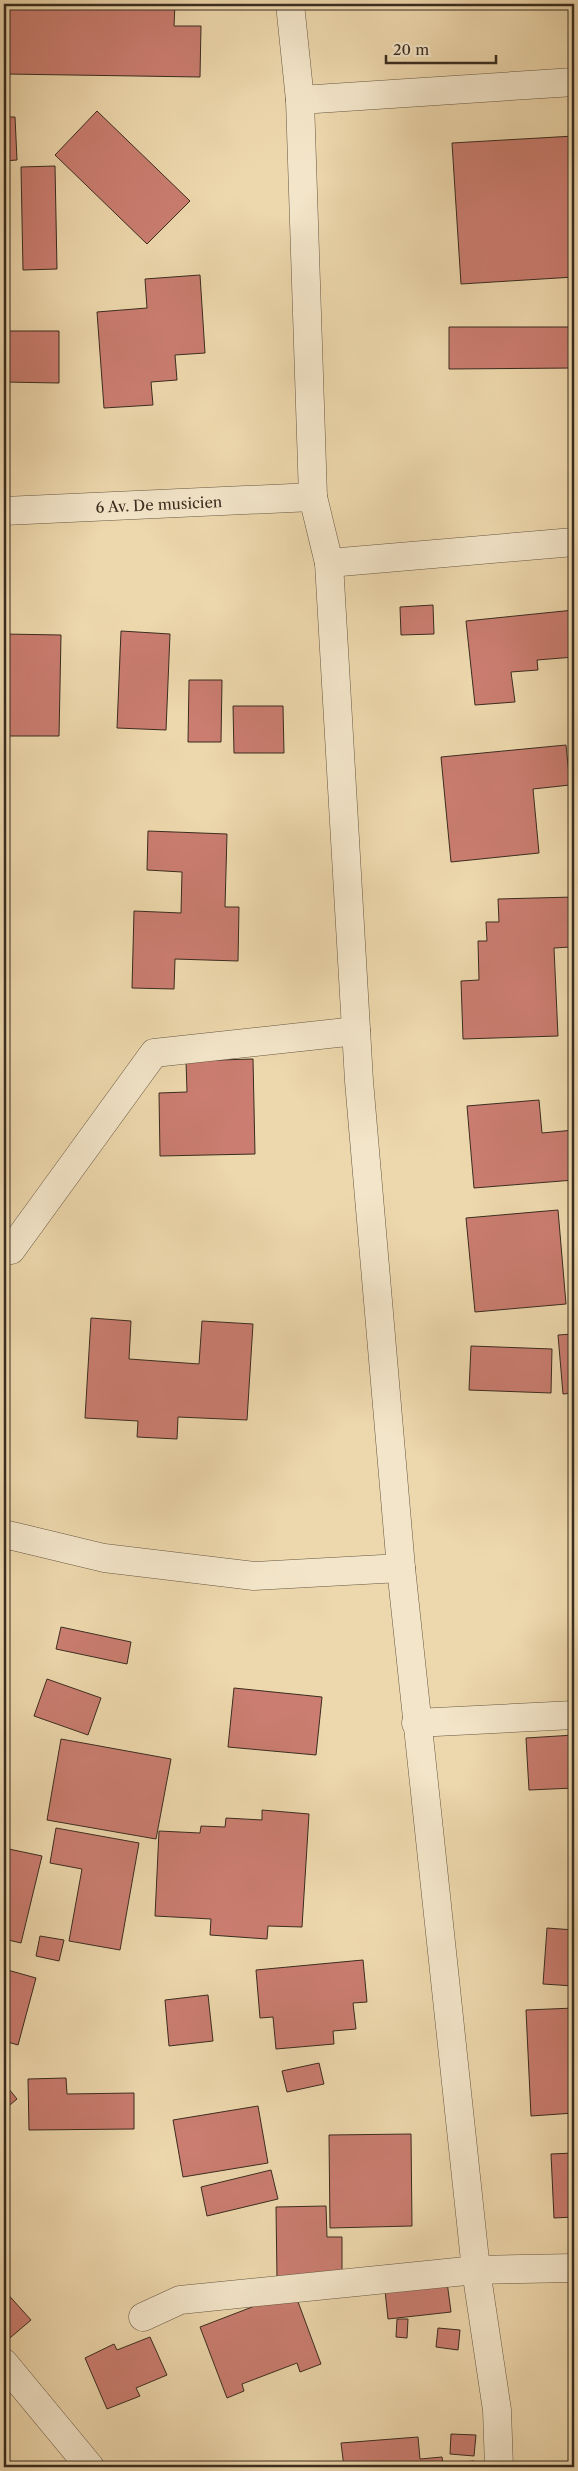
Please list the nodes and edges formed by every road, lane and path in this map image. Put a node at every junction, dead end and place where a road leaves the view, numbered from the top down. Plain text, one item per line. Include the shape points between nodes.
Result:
1 (290, 4) edge
2 (574, 82) edge
3 (300, 100) junction
4 (313, 497) junction
5 (4, 511) edge
6 (574, 542) edge
7 (329, 563) junction
8 (356, 1031) junction
9 (11, 1250) dead end
10 (4, 1534) edge
11 (402, 1568) junction
12 (574, 1715) edge
13 (416, 1723) junction
14 (574, 2268) edge
15 (476, 2270) junction
16 (143, 2317) dead end
17 (4, 2363) edge
18 (90, 2467) edge
19 (500, 2467) edge

1 - 3 street
2 - 3 street
3 - 4 street
4 - 5 street, 6 Av. De musicien
4 - 7 street
6 - 7 street
7 - 8 street
8 - 9 street via 154,1053
8 - 11 street
10 - 11 street via 104,1558 254,1576
11 - 13 street
12 - 13 street
13 - 15 street
14 - 15 street
15 - 16 street via 180,2300
15 - 19 street via 497,2410
17 - 18 street

